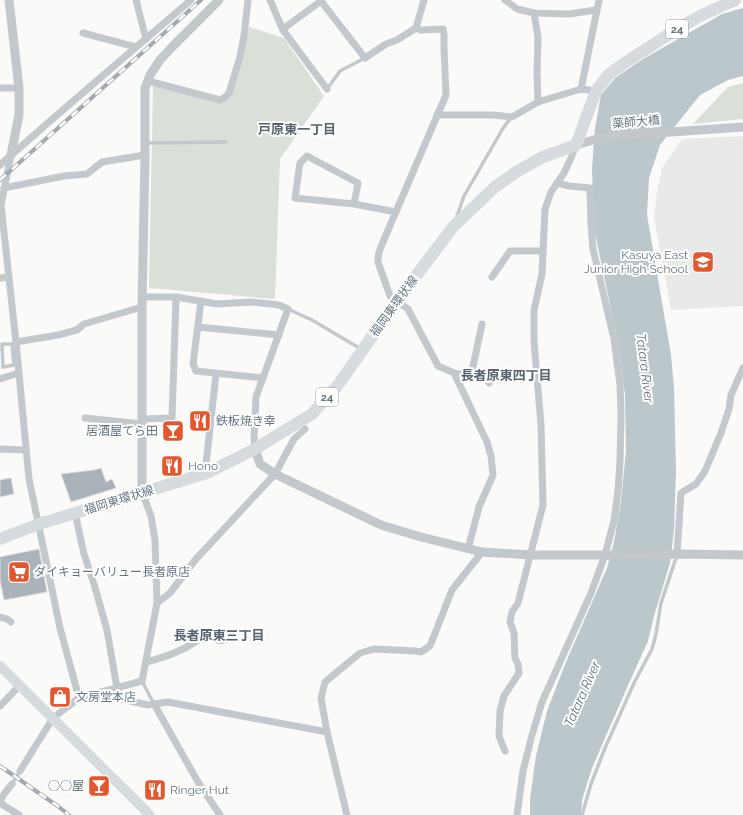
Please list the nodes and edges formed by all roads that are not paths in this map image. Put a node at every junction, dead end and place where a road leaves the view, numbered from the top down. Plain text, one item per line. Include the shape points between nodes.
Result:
1 (9, 0) edge
2 (136, 0) edge
3 (191, 0) edge
4 (219, 0) edge
5 (248, 0) edge
6 (270, 0) edge
7 (424, 0) edge
8 (505, 0) edge
9 (599, 0) edge
10 (735, 0) edge
11 (596, 10) junction
12 (534, 13) junction
13 (416, 28) junction
14 (283, 30) junction
15 (83, 33) dead end
16 (146, 39) junction
17 (136, 47) junction
18 (365, 58) junction
19 (148, 81) junction
20 (0, 88) edge
21 (20, 88) junction
22 (327, 89) joint
23 (581, 89) junction
24 (596, 91) junction
25 (538, 102) junction
26 (437, 116) junction
27 (512, 117) junction
28 (743, 127) edge
29 (226, 142) dead end
30 (145, 143) junction
31 (576, 145) junction
32 (11, 155) junction
33 (145, 155) junction
34 (0, 165) edge
35 (557, 183) junction
36 (4, 188) junction
37 (354, 204) junction
38 (396, 212) junction
39 (453, 227) junction
40 (543, 251) junction
41 (492, 277) dead end
42 (0, 278) edge
43 (9, 278) junction
44 (143, 297) junction
45 (176, 297) junction
46 (201, 301) junction
47 (397, 301) junction
48 (142, 307) junction
49 (288, 310) junction
50 (482, 324) dead end
51 (198, 327) junction
52 (279, 336) junction
53 (16, 342) junction
54 (363, 350) junction
55 (15, 356) junction
56 (743, 368) edge
57 (19, 373) junction
58 (216, 374) junction
59 (454, 374) junction
60 (471, 376) junction
61 (263, 378) junction
62 (0, 379) edge
63 (490, 383) dead end
64 (85, 418) dead end
65 (142, 421) junction
66 (306, 429) dead end
67 (0, 449) edge
68 (255, 449) junction
69 (26, 450) junction
70 (207, 473) junction
71 (274, 474) junction
72 (142, 492) junction
73 (75, 513) junction
74 (39, 524) junction
75 (0, 539) edge
76 (468, 549) junction
77 (482, 552) junction
78 (677, 554) junction
79 (531, 555) junction
80 (605, 555) junction
81 (743, 555) edge
82 (157, 603) junction
83 (0, 617) edge
84 (11, 622) dead end
85 (231, 638) dead end
86 (146, 662) junction
87 (0, 666) edge
88 (142, 681) junction
89 (20, 685) junction
90 (117, 688) junction
91 (97, 694) junction
92 (79, 698) junction
93 (154, 704) junction
94 (0, 706) edge
95 (53, 718) junction
96 (327, 732) junction
97 (505, 751) dead end
98 (20, 771) joint
99 (12, 784) joint
100 (0, 803) edge
101 (19, 815) edge
102 (150, 815) edge
103 (220, 815) edge
104 (347, 815) edge
105 (517, 815) edge
106 (582, 815) edge

1 - 21 street
2 - 16 street
3 - 16 street
4 - 19 street via 172,46
5 - 19 street via 240,57 229,92 224,98 220,100
6 - 14 street
7 - 13 street
8 - 12 street via 517,9
9 - 11 street
10 - 24 main road, 24 via 677,29 622,64 608,75
11 - 12 street via 569,14
11 - 23 street
12 - 25 street via 538,37
13 - 18 street
13 - 26 street via 443,29 446,95
14 - 18 street via 321,1
14 - 22 street
15 - 17 street
16 - 17 street
17 - 32 street
18 - 22 lane via 340,71
19 - 30 street via 145,88
20 - 21 street
21 - 32 street
23 - 24 street
23 - 25 street
24 - 31 main road, 24
25 - 27 street
26 - 27 street
26 - 38 street
27 - 39 lane via 464,196
28 - 31 street, 薬師大橋 via 614,136
29 - 30 lane
30 - 33 street
31 - 35 street
31 - 39 main road, 福岡東環状線 / 24 via 543,157 516,172
32 - 34 street
32 - 36 street
33 - 36 street via 102,162 87,174
33 - 44 street
35 - 40 street via 545,209
35 - 80 street via 590,188 593,249 607,305 620,385 622,414 618,491 614,521
36 - 43 street via 1,205
37 - 37 street via 295,198 300,163 307,156 358,183
37 - 38 street
38 - 47 street via 380,249 378,262 390,296
39 - 47 main road, 福岡東環状線 / 24
40 - 41 street via 510,251
40 - 79 street via 542,274 534,310 543,505
42 - 43 street
43 - 53 street
44 - 45 street
44 - 48 street
45 - 46 street
45 - 65 street via 172,418
46 - 49 street via 218,304 251,302 279,305
46 - 51 street
47 - 54 main road, 福岡東環状線 / 24
47 - 59 street via 408,310 438,366
48 - 53 street via 84,324 77,330
48 - 65 street
49 - 52 street
49 - 54 lane via 312,320
50 - 60 street
51 - 52 street
51 - 58 street via 193,364 196,371
52 - 61 street
53 - 55 street
54 - 68 main road, 福岡東環状線 / 24 via 312,414
55 - 55 lane via 14,366 3,367 2,344 12,344
55 - 57 street
56 - 78 street via 731,394 721,433 705,471 696,484 681,493
57 - 62 street
57 - 69 street
58 - 61 street
58 - 70 street
59 - 60 street
59 - 76 street via 487,442 493,475 479,507
60 - 63 street via 486,379
61 - 68 street via 256,397
64 - 65 street
65 - 72 street
66 - 71 street via 294,439
67 - 69 street
68 - 70 main road, 福岡東環状線 / 24
68 - 71 street via 260,464
69 - 74 street via 29,479
70 - 72 main road, 福岡東環状線 / 24
71 - 76 street via 381,525
71 - 82 street via 196,559 170,592
72 - 73 main road, 福岡東環状線 / 24
72 - 82 street via 155,540
73 - 74 main road, 福岡東環状線 / 24
73 - 90 street via 84,554 107,630
74 - 75 main road, 福岡東環状線 / 24
74 - 92 street via 60,628
76 - 77 street
77 - 79 street
77 - 96 street via 452,590 430,646 421,652 374,649 360,652 325,682 321,698
78 - 80 street
78 - 81 street
78 - 106 lane via 661,603 652,649 605,748
79 - 80 street
79 - 97 street via 510,622 514,633 518,673 504,696 500,711 499,736
80 - 105 street via 591,593 542,702 523,771
82 - 86 street
83 - 84 street
85 - 86 street via 217,641 208,635 185,648
86 - 88 street
87 - 89 main road
88 - 90 street
88 - 93 lane
89 - 94 street
89 - 95 main road
90 - 91 street
91 - 92 street
91 - 93 street via 148,705
92 - 95 street
93 - 96 street via 168,702
93 - 103 street via 198,782
95 - 98 street
95 - 102 main road
96 - 104 street
98 - 99 lane
99 - 100 street
100 - 101 street

